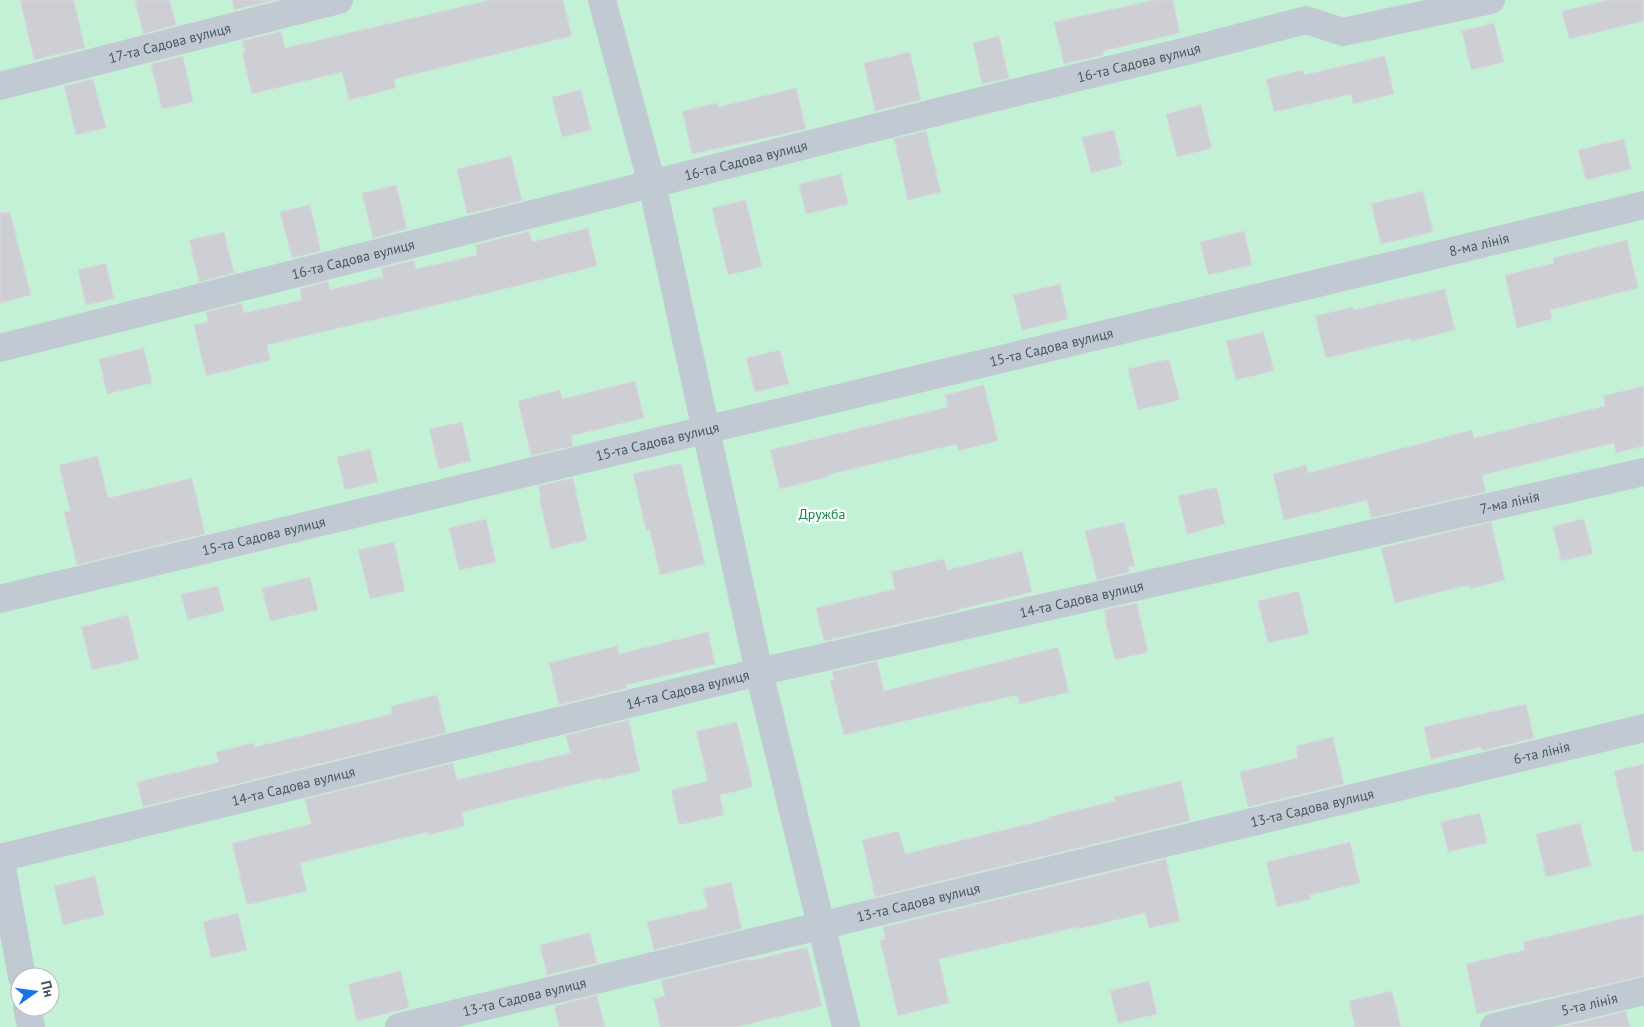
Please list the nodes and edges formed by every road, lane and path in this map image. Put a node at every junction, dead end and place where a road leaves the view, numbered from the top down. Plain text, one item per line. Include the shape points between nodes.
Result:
1 (339, 0) edge
2 (602, 0) edge
3 (1491, 0) edge
4 (0, 86) edge
5 (652, 184) junction
6 (1644, 204) edge
7 (1315, 284) joint
8 (0, 348) edge
9 (705, 429) junction
10 (1644, 472) edge
11 (1377, 533) joint
12 (0, 599) edge
13 (759, 672) junction
14 (1644, 728) edge
15 (1438, 777) joint
16 (0, 858) edge
17 (821, 924) junction
18 (20, 967) edge
19 (1644, 992) edge
20 (1499, 1026) edge
21 (399, 1027) edge
22 (846, 1027) edge

1 - 4 street, 17-та Садова вулиця
2 - 5 street
3 - 5 street, 16-та Садова вулиця via 1343,32 1306,20
5 - 8 street, 16-та Садова вулиця
5 - 9 street
6 - 7 street, 8-ма лінія
7 - 9 street, 15-та Садова вулиця
9 - 12 street, 15-та Садова вулиця
9 - 13 street
10 - 11 street, 7-ма лінія
11 - 13 street, 14-та Садова вулиця
13 - 16 street, 14-та Садова вулиця
13 - 17 street
14 - 15 street, 6-та лінія
15 - 17 street, 13-та Садова вулиця
16 - 18 street
17 - 21 street, 13-та Садова вулиця
17 - 22 street
19 - 20 street, 5-та лінія

